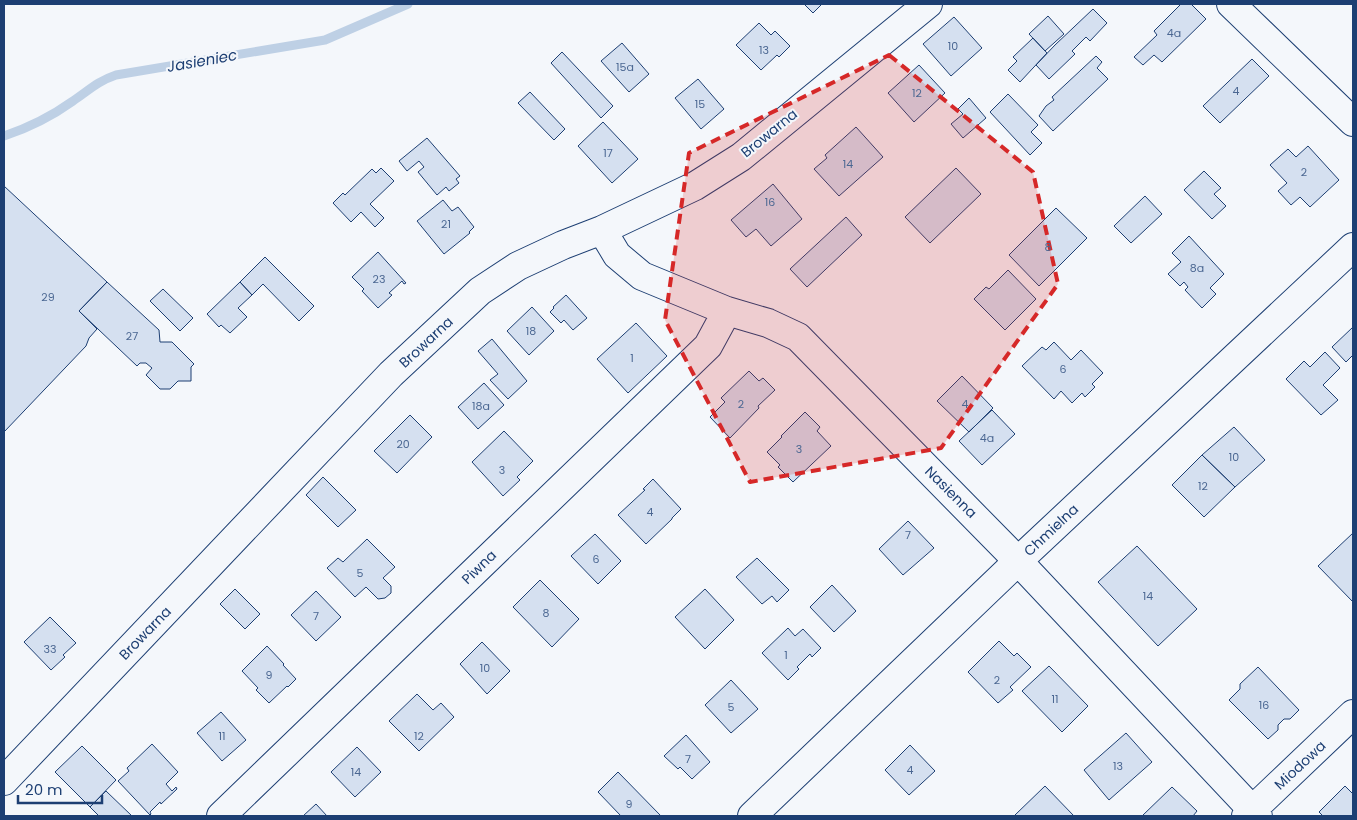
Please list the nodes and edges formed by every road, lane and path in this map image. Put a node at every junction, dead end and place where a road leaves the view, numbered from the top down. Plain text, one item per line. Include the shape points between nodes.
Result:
1 (928, 4) edge
2 (1231, 4) edge
3 (1353, 122) edge
4 (602, 230) junction
5 (1353, 246) edge
6 (727, 311) junction
7 (1018, 561) junction
8 (1353, 714) edge
9 (4, 781) edge
10 (1252, 814) edge
11 (221, 816) edge
12 (752, 816) edge

1 - 4 street, Browarna via 741,157 695,186
2 - 3 street
4 - 6 street, Nasienna via 617,255 642,276
4 - 9 street, Browarna via 518,266 480,291 391,374
5 - 7 street, Chmielna
6 - 7 street, Nasienna via 768,322 798,337
6 - 11 street, Piwna via 708,346
7 - 10 street, Nasienna
7 - 12 street, Chmielna
8 - 10 street, Miodowa

